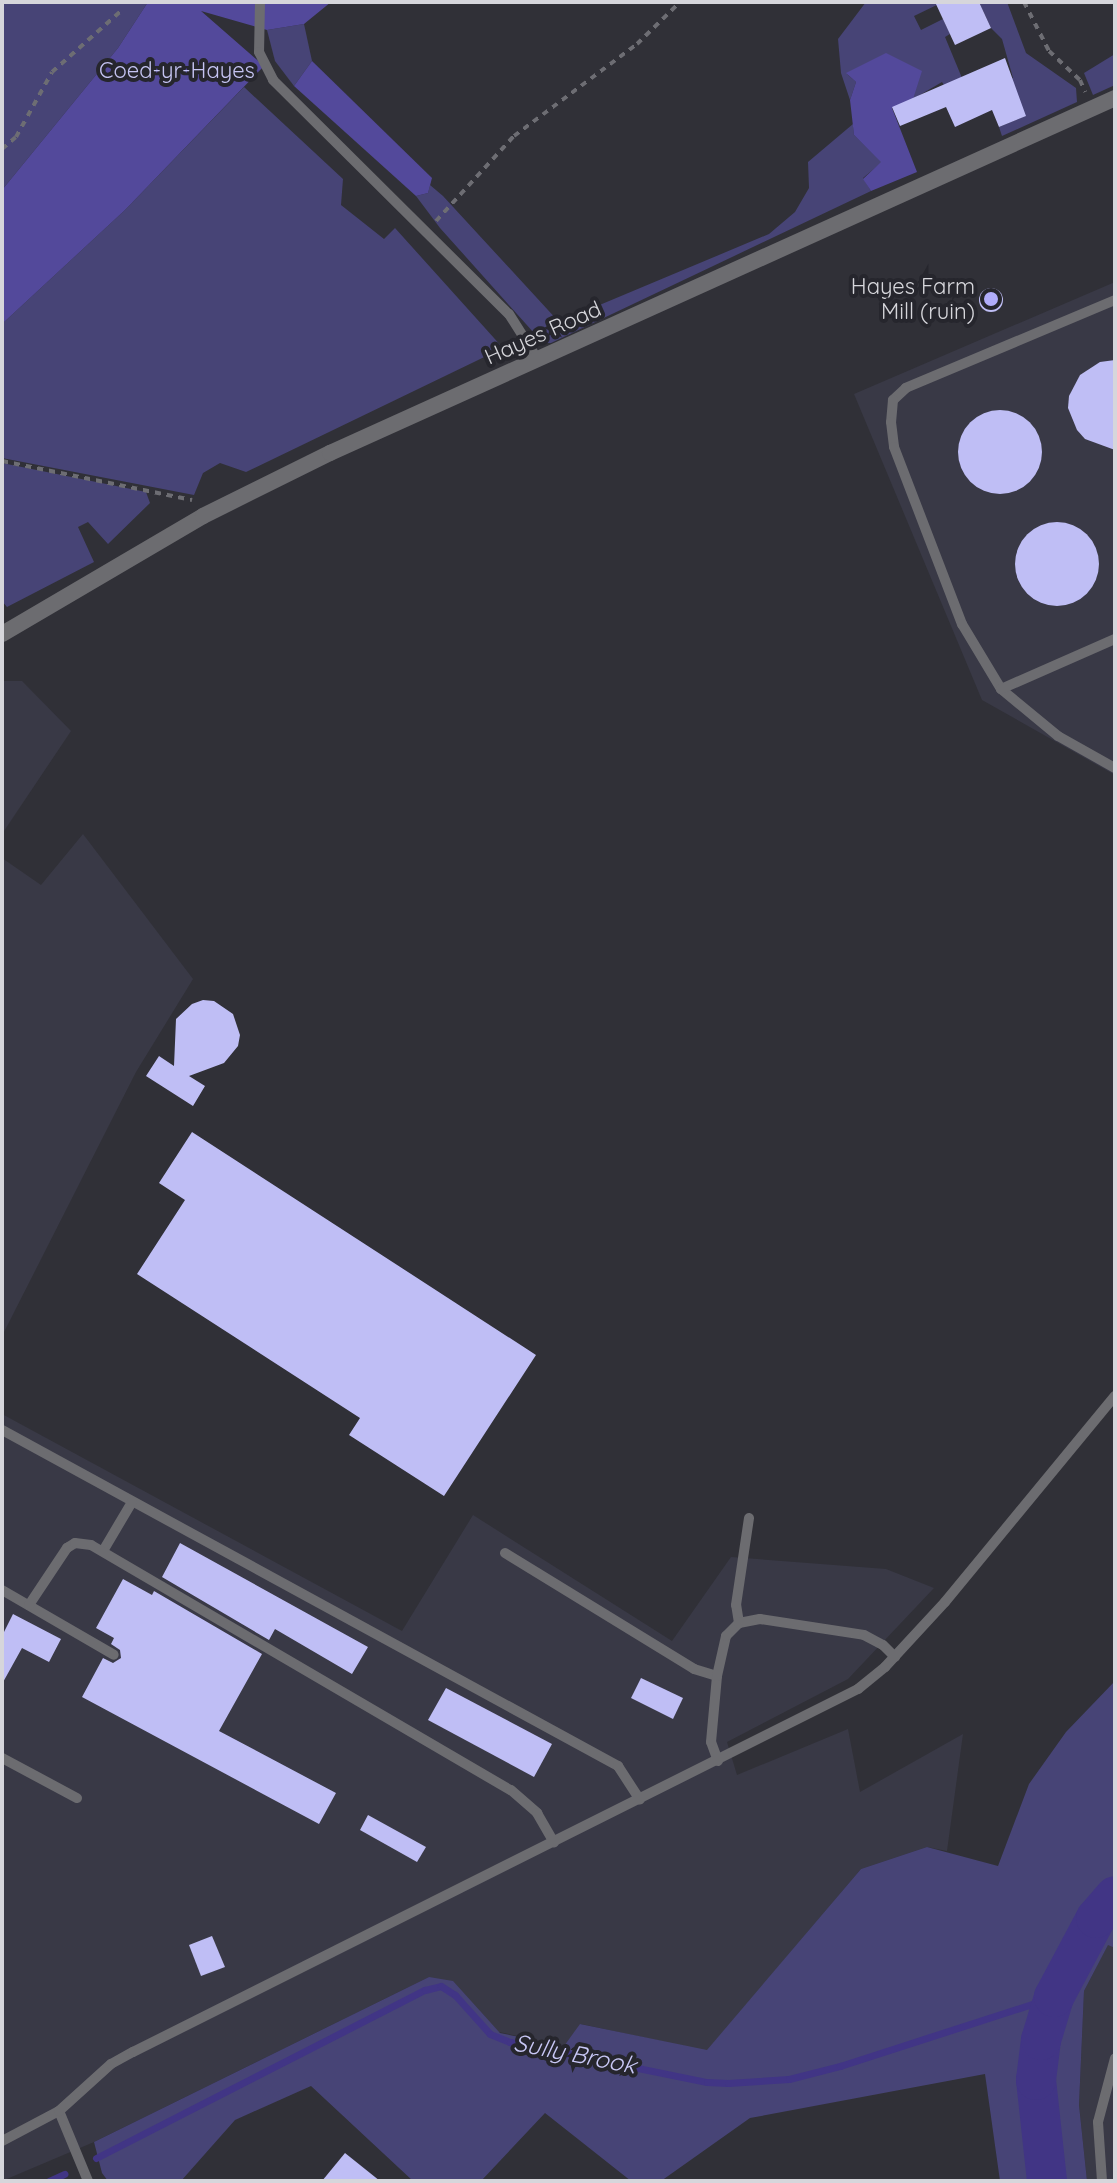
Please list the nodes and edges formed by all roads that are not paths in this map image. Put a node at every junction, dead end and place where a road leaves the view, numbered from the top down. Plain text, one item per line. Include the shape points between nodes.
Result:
1 (260, 2) edge
2 (1115, 98) edge
3 (1115, 300) edge
4 (538, 360) junction
5 (2, 634) edge
6 (1115, 639) edge
7 (1001, 689) junction
8 (1115, 768) edge
9 (1115, 1396) edge
10 (2, 1430) edge
11 (132, 1502) junction
12 (749, 1518) dead end
13 (103, 1551) junction
14 (505, 1553) dead end
15 (2, 1590) edge
16 (29, 1605) junction
17 (739, 1623) junction
18 (114, 1655) dead end
19 (895, 1657) junction
20 (717, 1676) junction
21 (2, 1758) edge
22 (718, 1761) junction
23 (77, 1798) dead end
24 (640, 1800) junction
25 (554, 1843) junction
26 (1115, 2058) edge
27 (59, 2111) junction
28 (2, 2141) edge
29 (88, 2181) edge
30 (1102, 2181) edge

1 - 4 lane via 258,44 268,73 509,314
2 - 4 street, Hayes Road
3 - 7 lane via 906,388 893,400 894,447 962,624
4 - 5 street, Hayes Road via 203,516
6 - 7 lane
7 - 8 lane via 1058,736
9 - 19 lane
10 - 11 lane
11 - 13 lane
11 - 24 lane via 618,1766
12 - 17 lane via 736,1605
13 - 16 lane via 83,1543 67,1548
13 - 25 lane via 511,1790 537,1813
14 - 20 lane via 694,1669
15 - 16 lane
16 - 18 lane
17 - 19 lane via 760,1619 864,1635
17 - 20 lane via 726,1636
19 - 22 lane via 858,1689
20 - 22 lane via 711,1742
21 - 23 lane
22 - 24 lane
24 - 25 lane
25 - 27 lane via 133,2052 111,2064
26 - 30 lane via 1098,2122
27 - 28 lane
27 - 29 lane

